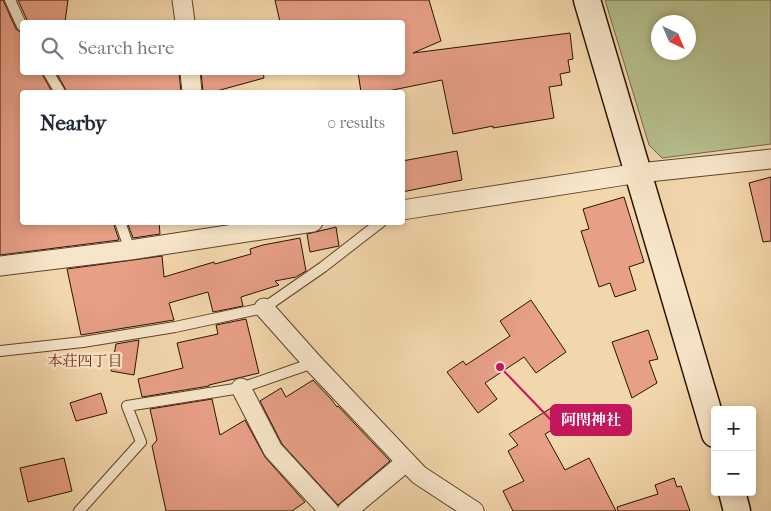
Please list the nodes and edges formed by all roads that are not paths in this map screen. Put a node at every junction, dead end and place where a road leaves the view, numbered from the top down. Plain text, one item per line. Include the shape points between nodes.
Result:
1 (10, 0) edge
2 (182, 0) edge
3 (587, 0) edge
4 (185, 20) edge
5 (20, 22) edge
6 (50, 75) edge
7 (190, 75) edge
8 (59, 90) edge
9 (192, 90) edge
10 (771, 159) edge
11 (639, 173) junction
12 (405, 210) edge
13 (121, 225) edge
14 (274, 225) edge
15 (377, 225) edge
16 (235, 228) edge
17 (130, 250) junction
18 (0, 266) edge
19 (264, 308) junction
20 (0, 351) edge
21 (312, 363) junction
22 (241, 388) junction
23 (711, 420) edge
24 (406, 462) junction
25 (733, 496) edge
26 (79, 511) edge
27 (329, 511) edge
28 (347, 511) edge
29 (474, 511) edge
30 (737, 511) edge

1 - 5 lane
2 - 4 street
3 - 11 street
6 - 8 lane
7 - 9 street
10 - 11 street
11 - 12 street
11 - 23 street
13 - 17 lane
14 - 16 street
15 - 19 lane
16 - 17 street
17 - 18 street
19 - 20 lane via 83,342
19 - 21 street
21 - 22 lane
21 - 24 street
22 - 26 lane via 127,406 140,442
22 - 27 street via 273,450
24 - 28 street
24 - 29 street via 419,475
25 - 30 street

